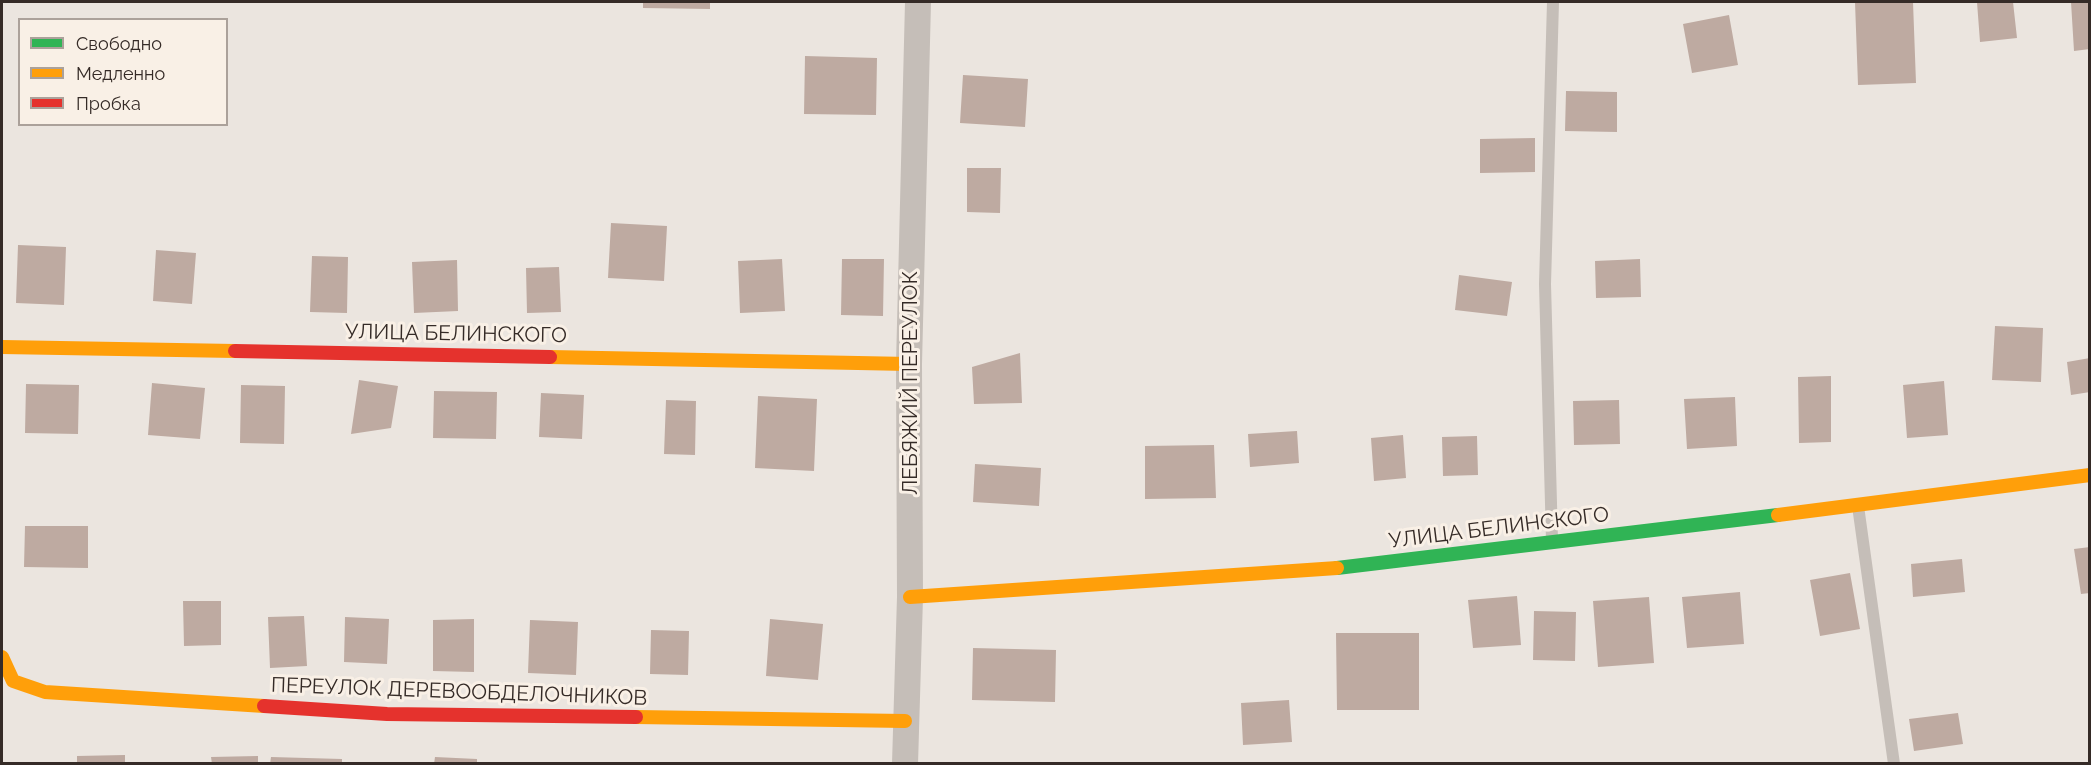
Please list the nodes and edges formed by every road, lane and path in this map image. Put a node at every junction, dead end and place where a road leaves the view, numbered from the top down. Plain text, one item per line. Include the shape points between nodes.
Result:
1 (918, 2) edge
2 (1553, 2) edge
3 (2, 347) edge
4 (909, 364) junction
5 (2090, 475) edge
6 (1858, 505) junction
7 (1552, 542) junction
8 (910, 597) junction
9 (2, 657) edge
10 (905, 722) junction
11 (905, 764) edge
12 (1894, 764) edge

1 - 4 street, ЛЕБЯЖИЙ ПЕРЕУЛОК
2 - 7 lane via 1545,284
3 - 4 street, УЛИЦА БЕЛИНСКОГО
4 - 8 street, ЛЕБЯЖИЙ ПЕРЕУЛОК
5 - 6 street, УЛИЦА БЕЛИНСКОГО
6 - 7 street, УЛИЦА БЕЛИНСКОГО
6 - 12 lane
7 - 8 street, УЛИЦА БЕЛИНСКОГО via 1320,570
8 - 10 street, ЛЕБЯЖИЙ ПЕРЕУЛОК
9 - 10 street, ПЕРЕУЛОК ДЕРЕВООБДЕЛОЧНИКОВ via 13,681 45,692 387,714
10 - 11 street, ЛЕБЯЖИЙ ПЕРЕУЛОК

